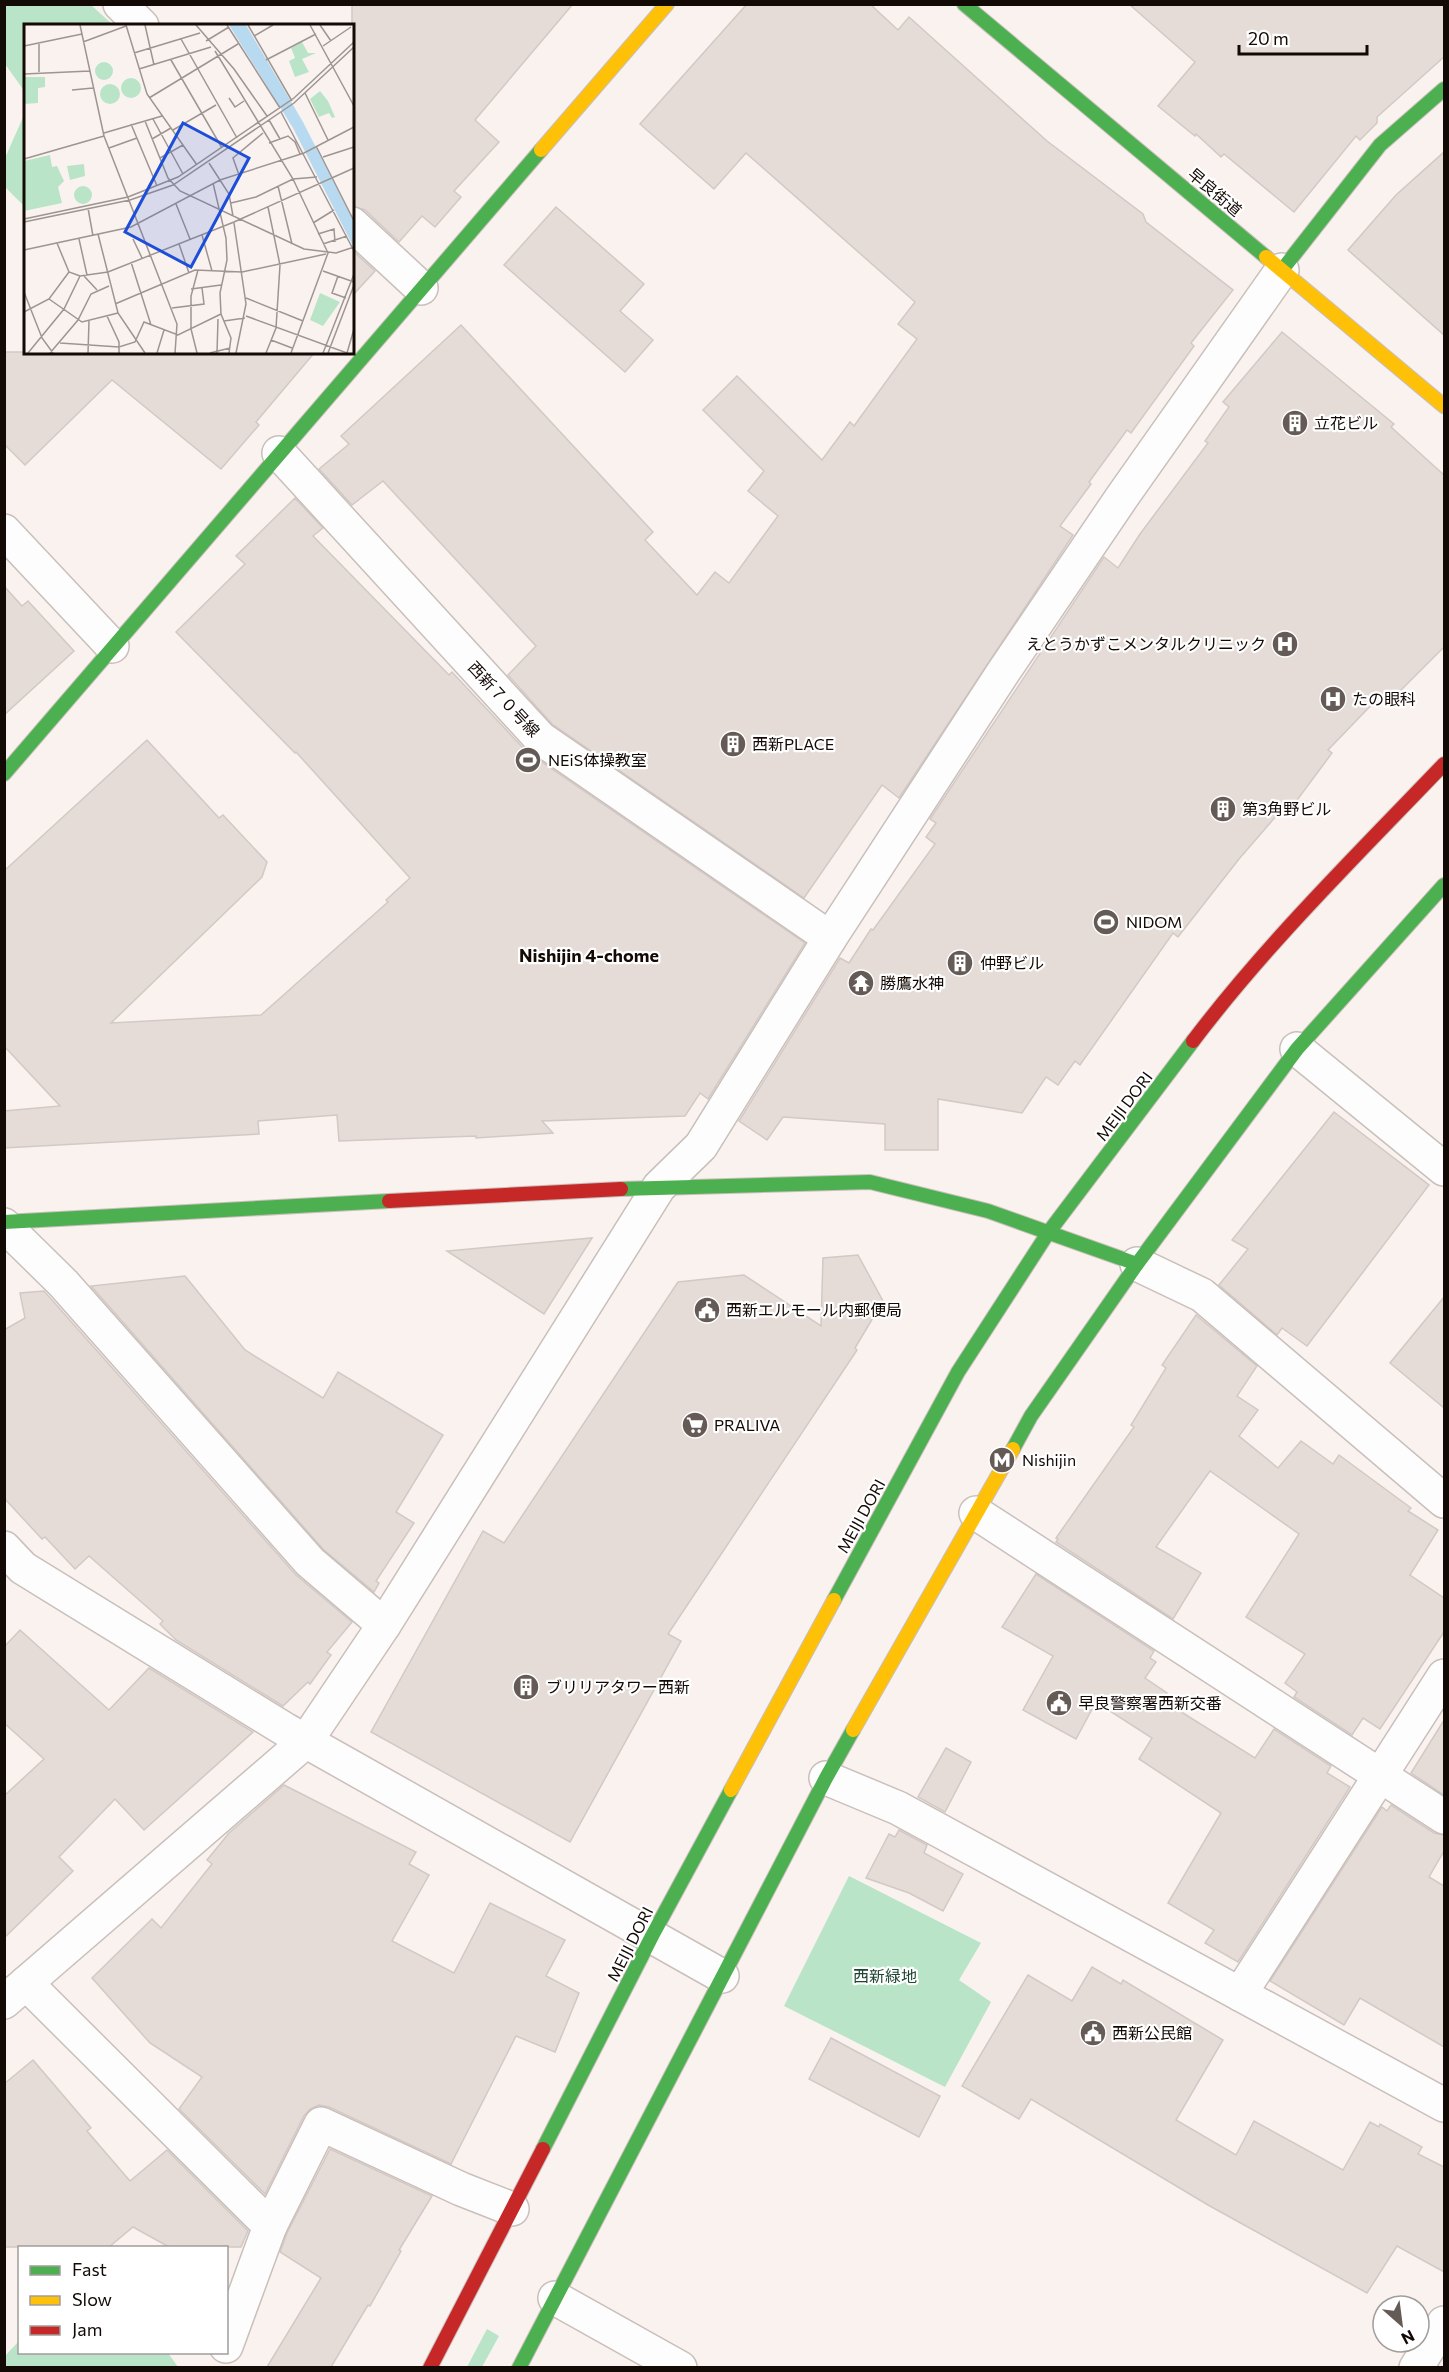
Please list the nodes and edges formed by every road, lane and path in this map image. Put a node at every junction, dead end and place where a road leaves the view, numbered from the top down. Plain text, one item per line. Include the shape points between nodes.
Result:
1 (120, 4) edge
2 (667, 4) edge
3 (964, 4) edge
4 (140, 24) edge
5 (1444, 89) edge
6 (354, 226) edge
7 (1282, 270) junction
8 (421, 288) junction
9 (1444, 406) edge
10 (279, 453) junction
11 (4, 531) edge
12 (112, 646) junction
13 (1444, 764) edge
14 (4, 774) edge
15 (1444, 885) edge
16 (830, 938) junction
17 (1298, 1049) junction
18 (1444, 1169) edge
19 (659, 1187) junction
20 (4, 1223) edge
21 (1048, 1233) junction
22 (1137, 1264) junction
23 (1444, 1501) edge
24 (976, 1513) junction
25 (4, 1548) edge
26 (384, 1625) junction
27 (1444, 1676) edge
28 (306, 1741) junction
29 (1381, 1775) junction
30 (826, 1778) junction
31 (1444, 1817) edge
32 (652, 1936) junction
33 (722, 1976) junction
34 (15, 1992) edge
35 (1240, 1994) junction
36 (1444, 2105) edge
37 (512, 2209) junction
38 (270, 2226) junction
39 (555, 2298) junction
40 (1444, 2323) edge
41 (228, 2341) edge
42 (430, 2367) edge
43 (519, 2367) edge
44 (680, 2367) edge
45 (1416, 2367) edge

1 - 4 street
2 - 8 street
3 - 7 street, 早良街道
5 - 7 street via 1380,145
6 - 8 street
7 - 9 street, 早良街道
7 - 16 street via 1002,674
8 - 10 street
10 - 12 street
10 - 16 street, 西新７０号線 via 540,738
11 - 12 street
12 - 14 street
13 - 21 street, MEIJI DORI via 1219,1007
15 - 17 street
16 - 19 street via 701,1146
17 - 18 street
17 - 22 street
19 - 20 street
19 - 21 street via 870,1182 988,1211
19 - 26 street
20 - 26 street via 63,1283 310,1562
21 - 22 street
21 - 32 street, MEIJI DORI via 958,1372
22 - 23 street via 1202,1294
22 - 24 street via 1031,1416
24 - 29 street
24 - 30 street
25 - 28 street via 23,1568
26 - 28 street
27 - 29 street
28 - 32 street
28 - 34 street
29 - 31 street
29 - 35 street
30 - 33 street
30 - 35 street via 898,1808
32 - 33 street
32 - 37 street, MEIJI DORI
33 - 39 street
34 - 38 street
35 - 36 street
37 - 38 street via 321,2124
37 - 42 street, MEIJI DORI
38 - 41 street
39 - 43 street
39 - 44 street
40 - 45 street

